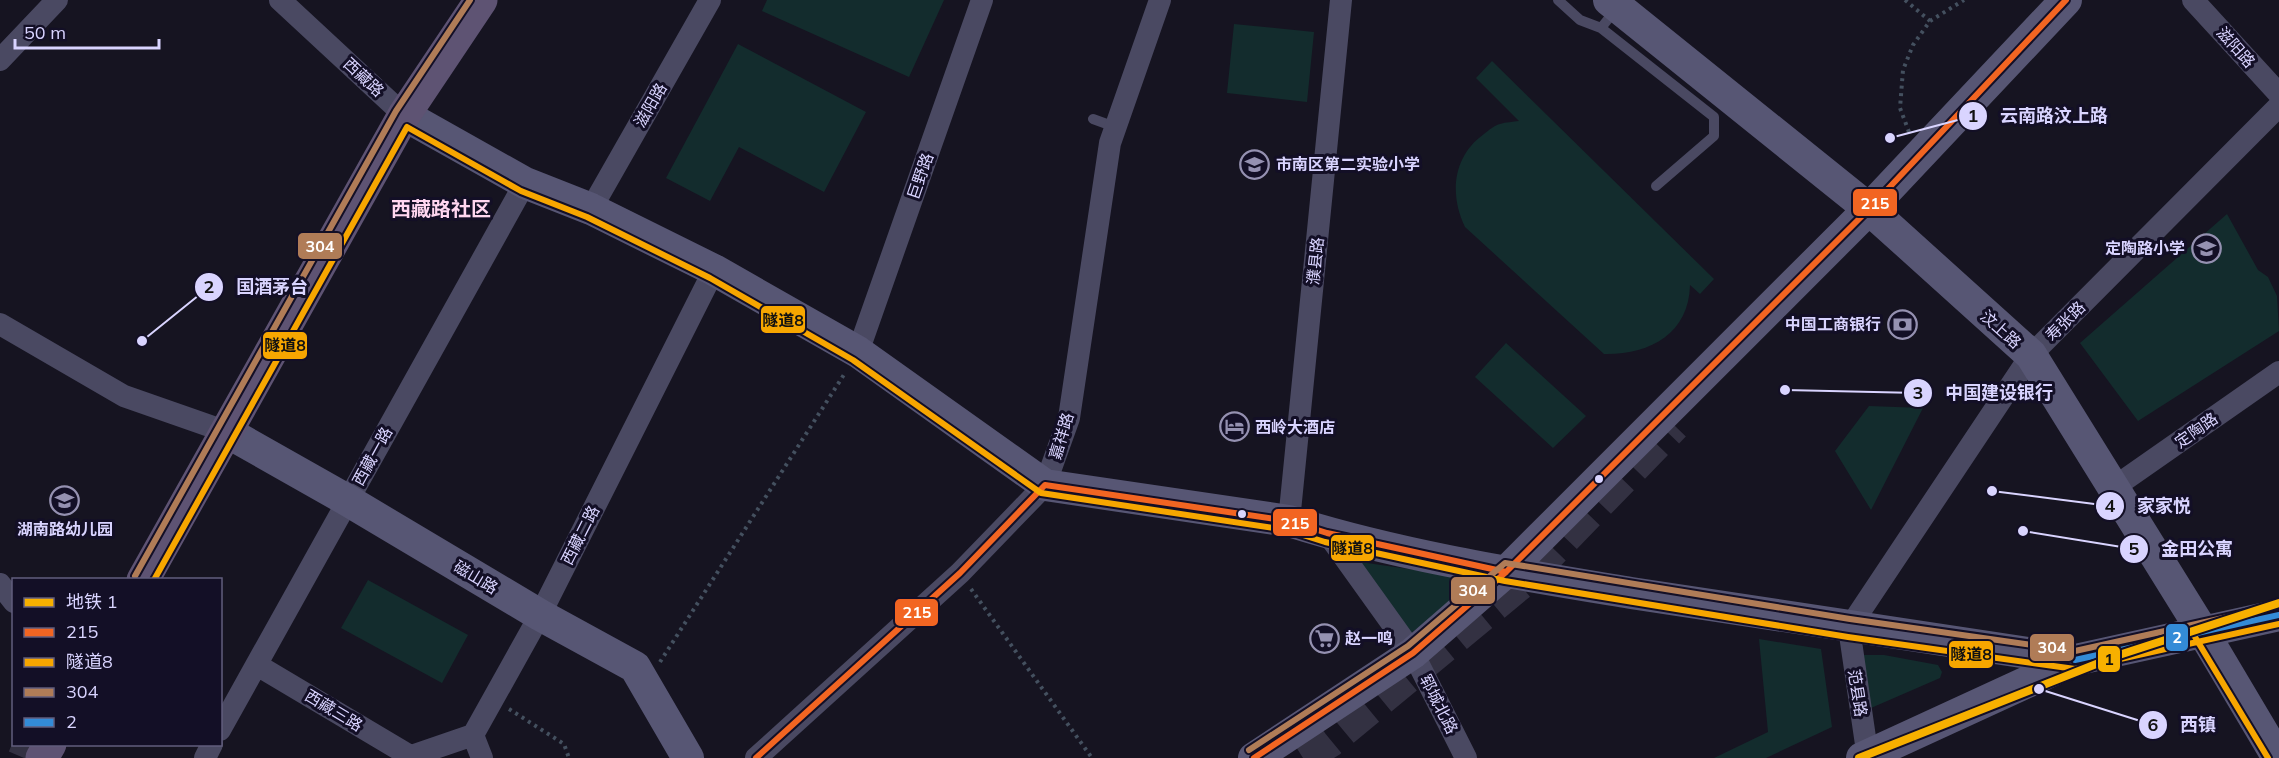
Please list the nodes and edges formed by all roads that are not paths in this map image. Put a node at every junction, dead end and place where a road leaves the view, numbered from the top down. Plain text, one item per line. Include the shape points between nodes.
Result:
1 (57, 0) edge
2 (280, 0) edge
3 (482, 0) edge
4 (710, 0) edge
5 (982, 0) edge
6 (1160, 0) edge
7 (1341, 0) edge
8 (1558, 0) edge
9 (2066, 0) edge
10 (2193, 0) edge
11 (1612, 9) edge
12 (0, 60) edge
13 (2279, 94) edge
14 (2279, 106) edge
15 (404, 116) junction
16 (1093, 119) dead end
17 (1115, 127) junction
18 (525, 183) junction
19 (1656, 186) dead end
20 (591, 209) junction
21 (1869, 209) junction
22 (714, 270) junction
23 (0, 324) edge
24 (858, 352) junction
25 (2031, 355) junction
26 (2279, 372) edge
27 (227, 432) junction
28 (1045, 486) junction
29 (2113, 488) junction
30 (347, 500) junction
31 (1289, 521) junction
32 (1327, 533) junction
33 (1506, 572) junction
34 (144, 578) edge
35 (0, 584) edge
36 (12, 599) edge
37 (540, 615) junction
38 (2279, 615) edge
39 (1849, 627) junction
40 (2203, 632) junction
41 (1413, 653) junction
42 (2075, 660) junction
43 (257, 665) junction
44 (222, 726) edge
45 (472, 735) junction
46 (408, 757) edge
47 (1866, 757) edge
48 (482, 758) edge
49 (688, 758) edge
50 (756, 758) edge
51 (1254, 758) edge
52 (1466, 758) edge
53 (2278, 758) edge

1 - 12 street
2 - 15 street, 西藏路
3 - 15 main road
4 - 20 street, 滋阳路
5 - 24 street, 巨野路
6 - 17 street, 嘉祥路
7 - 31 street, 濮县路
8 - 11 lane via 1580,20
9 - 21 street
10 - 13 street, 滋阳路
11 - 19 lane via 1714,117 1714,135
11 - 21 street, 汶上路
14 - 25 street, 寿张路
15 - 18 street, 西藏路
15 - 27 main road
16 - 17 lane
17 - 28 street, 嘉祥路 via 1069,418
18 - 20 street, 西藏路
18 - 30 street, 西藏一路
20 - 22 street, 西藏路
21 - 25 street, 汶上路
21 - 33 street
22 - 24 street, 西藏路
22 - 37 street, 西藏二路
23 - 27 street via 124,396
24 - 28 street, 西藏路
25 - 29 street, 汶上路
25 - 39 street, 寿张路
26 - 29 street, 定陶路
27 - 30 street, 磁山路
27 - 34 main road
28 - 31 street, 西藏路
28 - 50 street, 嘉祥路 via 960,573
29 - 40 street, 汶上路
30 - 37 street, 磁山路
30 - 43 street, 西藏一路
31 - 32 street, 西藏路
32 - 33 street, 西藏路
32 - 41 street, 郓城北路
33 - 39 street, 西藏路
33 - 41 street
35 - 36 street
37 - 45 street, 西藏二路
37 - 49 street, 磁山路 via 635,667
38 - 40 street
39 - 42 street, 西藏路
39 - 47 street, 范县路
40 - 42 street
40 - 53 street, 汶上路
41 - 51 street
41 - 52 street, 郓城北路
42 - 47 street
43 - 44 street, 西藏一路
43 - 46 street, 西藏三路
45 - 46 street
45 - 48 street

